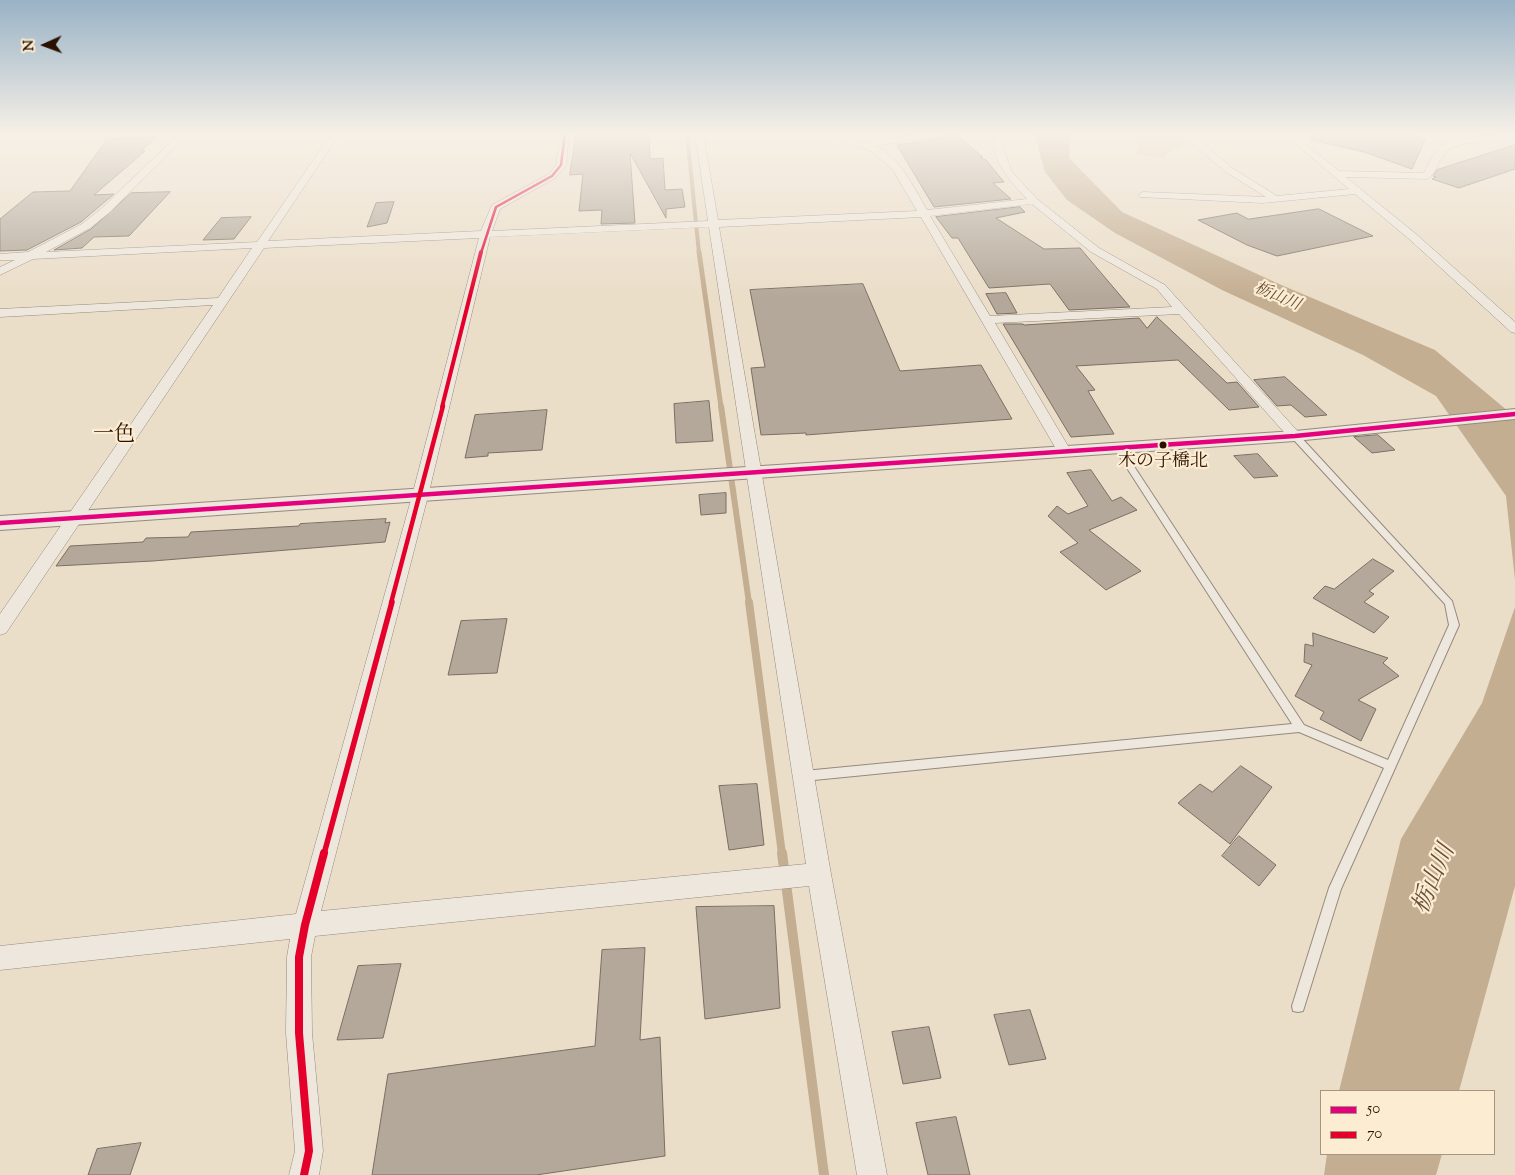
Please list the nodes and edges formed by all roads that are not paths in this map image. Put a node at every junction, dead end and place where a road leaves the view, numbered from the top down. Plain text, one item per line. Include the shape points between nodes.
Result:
1 (129, 188) edge
2 (299, 188) edge
3 (530, 188) edge
4 (706, 188) edge
5 (908, 188) edge
6 (1021, 188) edge
7 (1258, 188) edge
8 (1354, 188) edge
9 (1357, 190) junction
10 (1143, 195) dead end
11 (1276, 199) junction
12 (1034, 202) junction
13 (923, 214) junction
14 (710, 224) junction
15 (486, 233) junction
16 (260, 245) junction
17 (30, 256) junction
18 (0, 257) edge
19 (0, 272) edge
20 (223, 301) junction
21 (1182, 310) junction
22 (0, 313) edge
23 (986, 320) junction
24 (1512, 324) edge
25 (1515, 414) edge
26 (1295, 436) junction
27 (1118, 448) junction
28 (1064, 451) junction
29 (754, 471) junction
30 (420, 496) junction
31 (74, 519) junction
32 (0, 523) edge
33 (0, 628) edge
34 (1300, 728) junction
35 (1390, 766) junction
36 (804, 776) junction
37 (819, 874) junction
38 (305, 925) junction
39 (0, 958) edge
40 (1298, 1006) dead end
41 (304, 1175) edge
42 (872, 1175) edge

1 - 17 street via 86,226
2 - 16 street
3 - 15 street via 496,206
4 - 14 street
5 - 13 street
6 - 12 street
7 - 11 street
8 - 9 street
9 - 11 street
9 - 24 street
10 - 11 street
12 - 13 street
12 - 21 street via 1068,232 1161,287
13 - 14 street
13 - 23 street
14 - 15 street
14 - 29 street
15 - 16 street
15 - 30 street
16 - 17 street
16 - 20 street
17 - 18 street
17 - 19 street
20 - 22 street
20 - 31 street
21 - 23 street
21 - 26 street
23 - 28 street
25 - 26 street
26 - 27 street
26 - 35 lane via 1449,603 1454,626
27 - 28 street
27 - 34 lane
28 - 29 street
29 - 30 street
29 - 36 street
30 - 31 street
30 - 38 street
31 - 32 street
31 - 33 street
34 - 35 lane
34 - 36 lane
35 - 40 lane via 1335,888
36 - 37 street
37 - 38 street
37 - 42 street
38 - 39 street
38 - 41 street via 299,957 299,1033 309,1151

